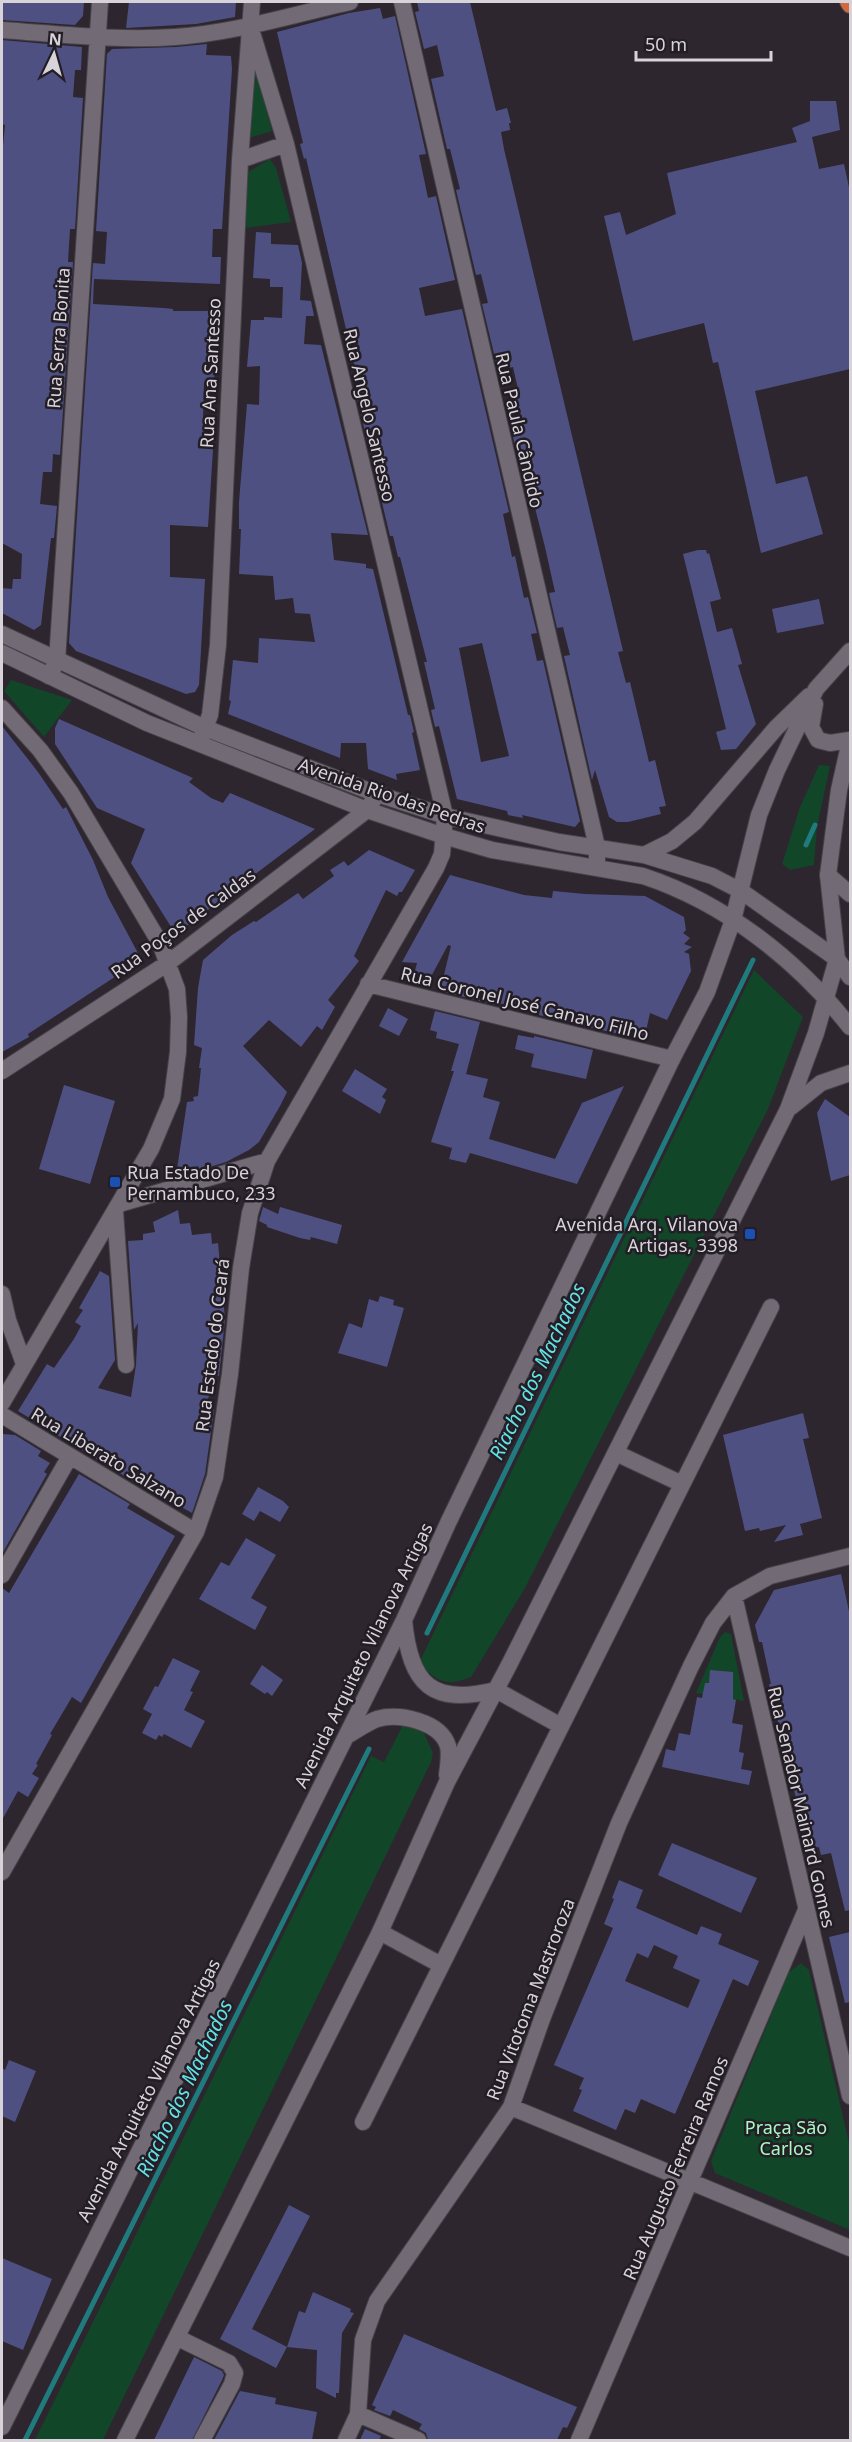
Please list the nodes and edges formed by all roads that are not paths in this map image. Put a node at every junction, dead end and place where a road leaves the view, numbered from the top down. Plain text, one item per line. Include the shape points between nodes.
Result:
1 (100, 2) edge
2 (252, 2) edge
3 (350, 2) edge
4 (402, 2) edge
5 (250, 26) junction
6 (2, 30) edge
7 (98, 37) junction
8 (286, 144) junction
9 (240, 160) junction
10 (2, 634) edge
11 (850, 651) edge
12 (2, 653) edge
13 (53, 668) junction
14 (818, 688) junction
15 (2, 708) edge
16 (205, 728) junction
17 (850, 740) edge
18 (198, 744) junction
19 (378, 794) junction
20 (368, 810) junction
21 (445, 816) junction
22 (444, 836) junction
23 (597, 847) junction
24 (644, 855) junction
25 (597, 867) junction
26 (828, 875) junction
27 (741, 891) junction
28 (850, 894) edge
29 (733, 921) junction
30 (837, 959) junction
31 (168, 963) junction
32 (850, 977) edge
33 (368, 984) junction
34 (827, 998) junction
35 (850, 1027) edge
36 (672, 1059) junction
37 (2, 1071) edge
38 (850, 1073) edge
39 (788, 1109) junction
40 (267, 1161) junction
41 (117, 1207) junction
42 (2, 1294) edge
43 (771, 1307) dead end
44 (126, 1365) dead end
45 (22, 1369) junction
46 (2, 1373) edge
47 (2, 1403) edge
48 (2, 1415) edge
49 (616, 1453) junction
50 (70, 1456) junction
51 (682, 1484) junction
52 (196, 1532) junction
53 (850, 1556) edge
54 (2, 1575) edge
55 (734, 1596) junction
56 (404, 1620) junction
57 (496, 1690) junction
58 (561, 1726) junction
59 (348, 1735) junction
60 (447, 1782) junction
61 (2, 1872) edge
62 (806, 1910) junction
63 (380, 1932) junction
64 (441, 1965) junction
65 (850, 2096) edge
66 (511, 2107) junction
67 (363, 2122) dead end
68 (690, 2182) junction
69 (850, 2248) edge
70 (178, 2338) junction
71 (358, 2414) junction
72 (2, 2427) edge
73 (125, 2440) edge
74 (202, 2440) edge
75 (346, 2440) edge
76 (418, 2440) edge
77 (579, 2440) edge

1 - 7 street, Rua Serra Bonita
2 - 5 street, Rua Ana Santesso
3 - 5 street
4 - 23 street, Rua Paula Cândido
5 - 7 street via 177,37
5 - 8 street, Rua Angelo Santesso
5 - 9 street, Rua Ana Santesso
6 - 7 street
7 - 13 street, Rua Serra Bonita
8 - 9 street
8 - 21 street, Rua Angelo Santesso
9 - 16 street, Rua Ana Santesso via 218,645
10 - 13 street, Avenida Rio das Pedras
11 - 14 street
12 - 13 street, Avenida Rio das Pedras
13 - 16 street, Avenida Rio das Pedras
13 - 18 street, Avenida Rio das Pedras via 147,723
14 - 17 street via 811,727 818,740
14 - 24 street via 776,728 690,827
14 - 27 street via 759,815
15 - 31 street via 40,750 71,793
16 - 18 street, Rua Ana Santesso
16 - 19 street, Avenida Rio das Pedras
17 - 26 street
18 - 20 street, Avenida Rio das Pedras
19 - 20 street, Rua Poços de Caldas
19 - 21 street, Avenida Rio das Pedras
20 - 22 street, Avenida Rio das Pedras
20 - 31 street, Rua Poços de Caldas
21 - 22 street, Rua Estado do Ceará
21 - 23 street, Avenida Rio das Pedras
22 - 25 street, Avenida Rio das Pedras via 492,850
22 - 33 street, Rua Estado do Ceará via 436,868
23 - 24 street, Avenida Rio das Pedras
23 - 25 street, Rua Paula Cândido
24 - 27 street, Avenida Rio das Pedras via 712,876
25 - 29 street, Avenida Rio das Pedras via 666,884
26 - 28 street
26 - 30 street
27 - 29 street, Avenida Arquiteto Vilanova Artigas
27 - 30 street, Avenida Rio das Pedras
29 - 34 street, Avenida Rio das Pedras via 800,970
29 - 36 street, Avenida Arquiteto Vilanova Artigas via 707,992
30 - 32 street
30 - 34 street
31 - 37 street, Rua Poços de Caldas
31 - 41 street via 177,989 179,1017 172,1099 151,1149
33 - 36 street, Rua Coronel José Canavo Filho
33 - 40 street, Rua Estado do Ceará
34 - 35 street, Avenida Rio das Pedras
34 - 39 street
36 - 56 street, Avenida Arquiteto Vilanova Artigas
38 - 39 street via 821,1083
39 - 49 street
40 - 41 street
40 - 52 street, Rua Estado do Ceará via 250,1214 241,1268 215,1477
41 - 44 street
41 - 45 street
42 - 45 street
43 - 51 street
45 - 46 street
45 - 47 street
48 - 50 street, Rua Liberato Salzano
49 - 51 street
49 - 57 street
50 - 52 street, Rua Liberato Salzano
50 - 54 street
51 - 58 street
52 - 61 street, Rua Estado do Ceará
53 - 55 street via 770,1576
55 - 62 street, Rua Senador Mainard Gomes
55 - 66 street, Rua Vitotoma Mastroroza via 712,1623 690,1666 619,1824
56 - 57 street via 412,1664 426,1683 448,1695
56 - 59 street, Avenida Arquiteto Vilanova Artigas
57 - 58 street
57 - 60 street
58 - 64 street
59 - 60 street via 388,1717 428,1726 438,1732 448,1747
59 - 72 street, Avenida Arquiteto Vilanova Artigas
60 - 63 street
62 - 65 street, Rua Senador Mainard Gomes
62 - 68 street, Rua Augusto Ferreira Ramos
63 - 64 street
63 - 70 street
64 - 67 street
66 - 68 street
66 - 71 street, Rua Vitotoma Mastroroza via 377,2301 363,2340
68 - 69 street
68 - 77 street, Rua Augusto Ferreira Ramos
70 - 73 street
70 - 74 street via 229,2363 236,2373
71 - 75 street, Rua Vitotoma Mastroroza
71 - 76 street

